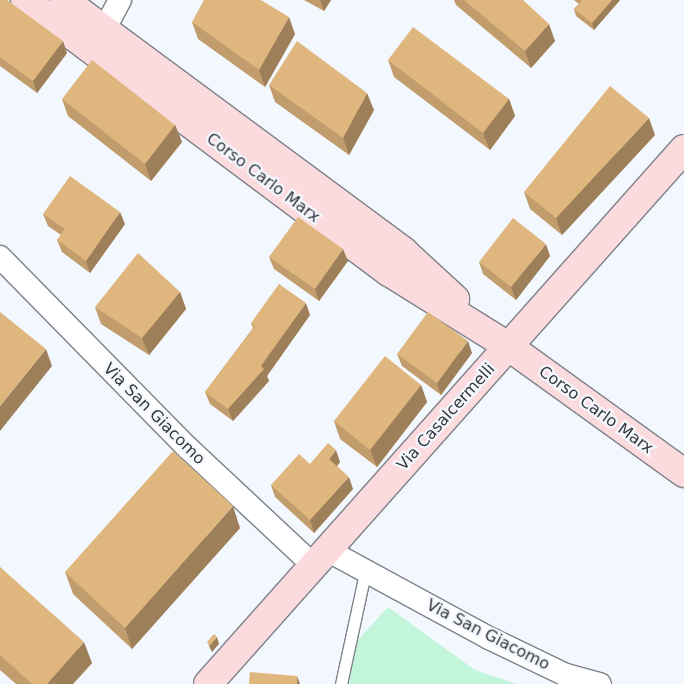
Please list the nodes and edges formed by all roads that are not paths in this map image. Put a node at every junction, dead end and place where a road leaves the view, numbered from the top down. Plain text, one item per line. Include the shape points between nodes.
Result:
1 (25, 0) edge
2 (64, 0) edge
3 (120, 0) edge
4 (104, 30) junction
5 (684, 149) edge
6 (0, 257) edge
7 (508, 346) junction
8 (684, 473) edge
9 (320, 558) junction
10 (366, 568) junction
11 (208, 684) edge
12 (341, 684) edge
13 (600, 684) edge

1 - 7 street, Corso Carlo Marx via 389,272
2 - 4 street, Corso Carlo Marx
3 - 4 street
4 - 7 street, Corso Carlo Marx via 403,252
5 - 7 street, Via Casalcermelli
6 - 9 street, Via San Giacomo via 188,448
7 - 8 street, Corso Carlo Marx
7 - 9 street, Via Casalcermelli
9 - 10 street, Via San Giacomo
9 - 11 street, Via Casalcermelli
10 - 12 lane
10 - 13 street, Via San Giacomo via 488,638 566,675

